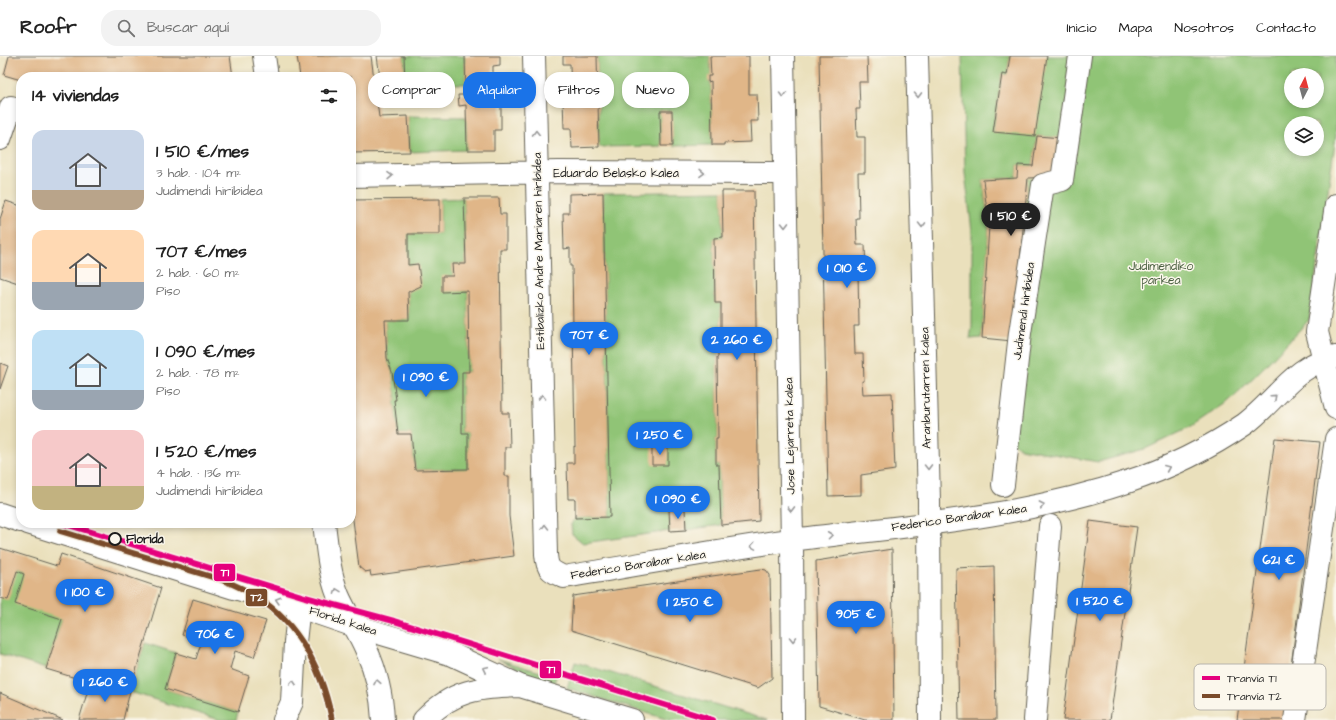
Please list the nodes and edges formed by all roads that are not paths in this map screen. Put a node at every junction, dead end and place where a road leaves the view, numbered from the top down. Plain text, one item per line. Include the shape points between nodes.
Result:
1 (264, 56) edge
2 (534, 56) edge
3 (783, 56) edge
4 (917, 56) edge
5 (1080, 56) edge
6 (266, 72) edge
7 (11, 107) edge
8 (0, 139) edge
9 (537, 172) junction
10 (784, 173) junction
11 (356, 176) edge
12 (1336, 204) edge
13 (1330, 358) edge
14 (1336, 408) edge
15 (1336, 439) edge
16 (1003, 485) dead end
17 (0, 514) edge
18 (16, 519) edge
19 (929, 523) junction
20 (1050, 526) dead end
21 (44, 528) edge
22 (325, 528) edge
23 (792, 540) junction
24 (547, 566) joint
25 (299, 606) junction
26 (354, 626) junction
27 (1303, 664) edge
28 (520, 686) junction
29 (1296, 710) edge
30 (284, 720) edge
31 (383, 720) edge
32 (424, 720) edge
33 (632, 720) edge
34 (793, 720) edge
35 (930, 720) edge
36 (1035, 720) edge
37 (1295, 720) edge

1 - 6 street
9 -> 2 street, Estibalizko Andre Mariaren hiribidea
3 -> 10 street, Jose Lejarreta kalea
4 -> 19 street, Aranburutarren kalea
5 - 16 street, Judimendi hiribidea via 1062,180 1043,185 1020,333
7 - 8 street
9 -> 10 street, Eduardo Belasko kalea
11 -> 9 street, Eduardo Belasko kalea
24 -> 9 street, Estibalizko Andre Mariaren hiribidea
10 -> 23 street, Jose Lejarreta kalea
12 - 13 street via 1317,332
13 - 14 street
19 -> 13 street, Federico Baraibar kalea via 1090,495 1152,474 1205,450 1246,422 1304,370
15 - 27 street
17 - 18 street
23 -> 19 street, Federico Baraibar kalea
19 - 35 street, Aranburutarren kalea
20 - 36 street
25 -> 21 street, Florida kalea
26 -> 22 street via 334,582
23 -> 24 street, Federico Baraibar kalea via 564,577 554,573
23 -> 34 street, Jose Lejarreta kalea
25 - 26 street, Florida kalea
30 -> 25 street via 292,702
28 -> 26 street, Florida kalea via 453,655
31 -> 26 street via 375,669
28 - 32 street via 466,691 440,704
28 - 33 street, Florida kalea
29 - 37 street

